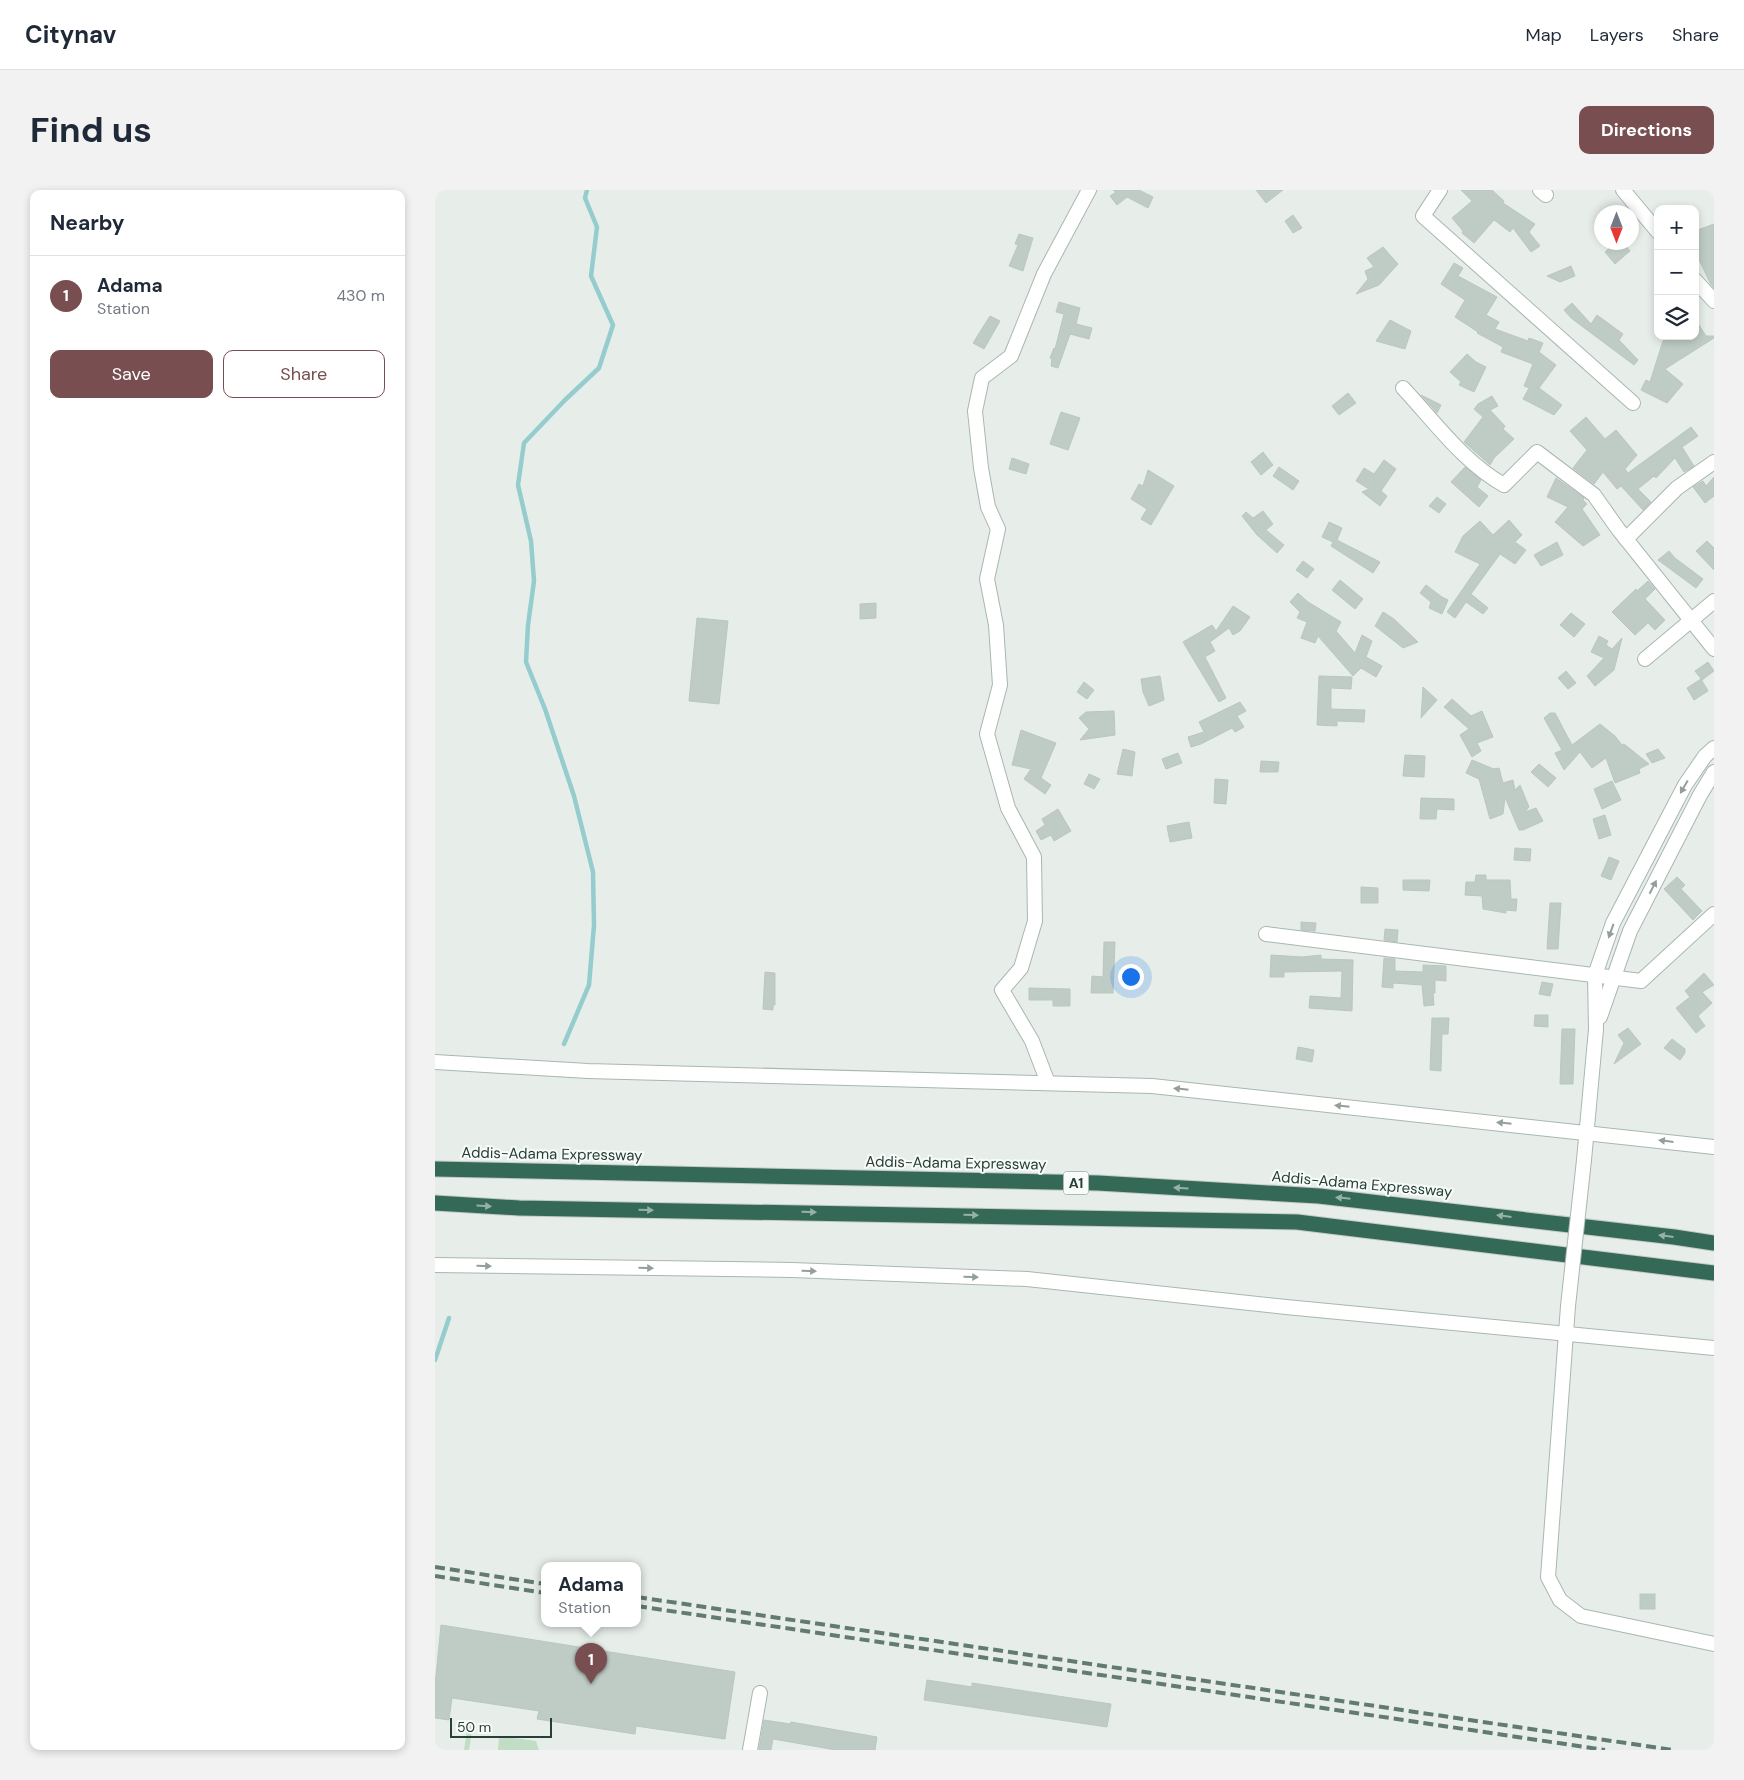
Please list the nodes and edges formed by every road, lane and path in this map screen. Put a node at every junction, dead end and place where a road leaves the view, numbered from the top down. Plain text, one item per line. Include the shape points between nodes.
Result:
1 (1089, 190) edge
2 (1439, 190) edge
3 (1623, 190) edge
4 (1654, 227) edge
5 (1699, 284) edge
6 (1714, 301) edge
7 (1403, 388) dead end
8 (1633, 403) dead end
9 (1714, 462) edge
10 (1626, 539) junction
11 (1714, 600) edge
12 (1691, 620) junction
13 (1714, 649) edge
14 (1645, 659) dead end
15 (1714, 748) edge
16 (1714, 772) edge
17 (1714, 914) edge
18 (1266, 934) dead end
19 (1595, 975) junction
20 (1612, 978) junction
21 (1596, 1029) junction
22 (435, 1062) edge
23 (1048, 1083) junction
24 (1588, 1132) junction
25 (1714, 1147) edge
26 (435, 1169) edge
27 (435, 1203) edge
28 (1714, 1243) edge
29 (435, 1265) edge
30 (1714, 1273) edge
31 (1565, 1334) junction
32 (1714, 1348) edge
33 (1714, 1644) edge
34 (760, 1693) dead end
35 (750, 1750) edge

1 - 23 street via 1044,274 1011,356 982,378 975,412 988,507 998,529 987,580 996,626 1000,685 987,734 1008,808 1034,857 1035,921 1021,968 1002,990 1032,1040
2 - 8 street via 1423,216
3 - 4 street
5 - 6 street
7 - 10 street via 1490,478 1503,486 1537,452 1593,495
9 - 10 street via 1677,488
10 - 12 street
11 - 12 street
12 - 13 street
12 - 14 street
15 -> 19 street via 1685,785 1613,924
20 -> 16 street via 1630,931
17 - 20 street via 1641,981
18 - 19 street
19 - 20 street
19 - 21 street
20 - 21 street
21 - 24 street
22 - 23 street via 588,1071
24 -> 23 street via 1153,1086
25 -> 24 street
24 - 31 street, bridge
28 -> 26 highway, Addis-Adama Expressway / A1 via 1319,1196 1098,1184
27 -> 30 highway via 519,1208 1297,1222
29 -> 31 street via 792,1270 1027,1279
31 - 32 street
31 - 33 street via 1548,1577 1560,1600 1581,1616
34 - 35 street

